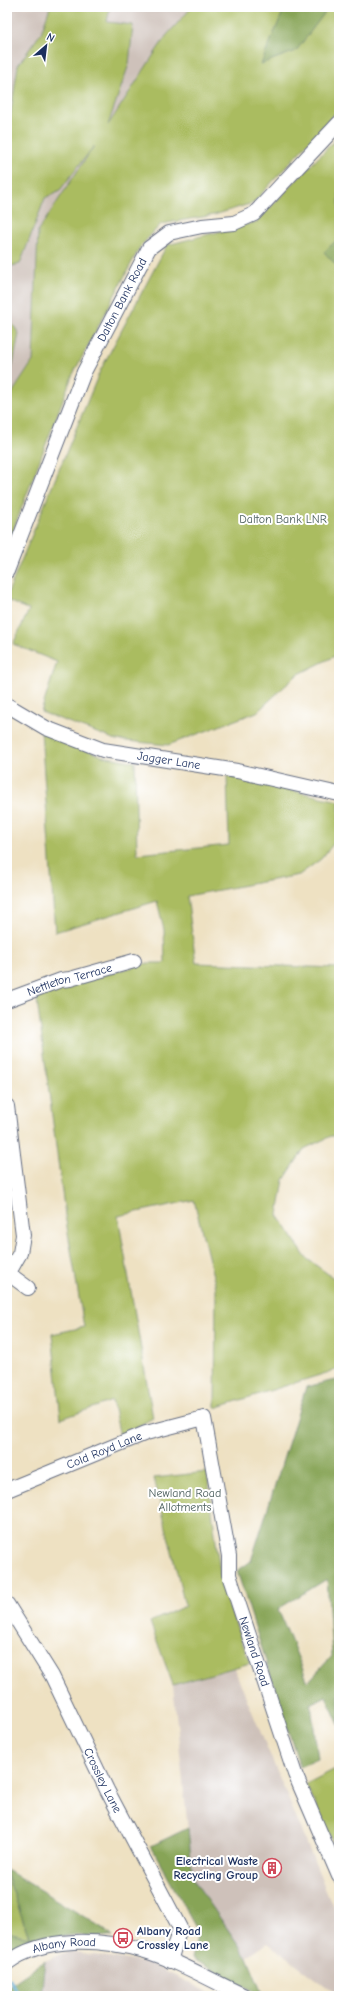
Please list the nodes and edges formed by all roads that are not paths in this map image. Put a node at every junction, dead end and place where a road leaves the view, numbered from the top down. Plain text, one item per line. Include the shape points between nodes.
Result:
1 (339, 123) edge
2 (7, 571) edge
3 (7, 705) edge
4 (339, 794) edge
5 (134, 961) dead end
6 (7, 1000) edge
7 (7, 1112) edge
8 (8, 1275) edge
9 (28, 1288) dead end
10 (204, 1418) joint
11 (7, 1490) edge
12 (7, 1604) edge
13 (339, 1876) edge
14 (170, 1961) junction
15 (7, 1963) edge
16 (245, 1996) edge

1 - 2 street, Dalton Bank Road via 254,214 234,223 169,233 149,248 84,372
3 - 4 street, Jagger Lane via 46,728 103,750 237,771
5 - 6 street, Nettleton Terrace via 61,980
7 - 8 street via 24,1235 20,1253
8 - 9 street
10 - 11 street, Cold Royd Lane via 146,1433
10 - 13 street, Newland Road via 229,1556 229,1575 295,1774
12 - 14 street, Crossley Lane via 52,1676 107,1790 180,1928
14 - 15 street, Albany Road via 117,1945 80,1942 51,1943 20,1953
14 - 16 street, Albany Road

